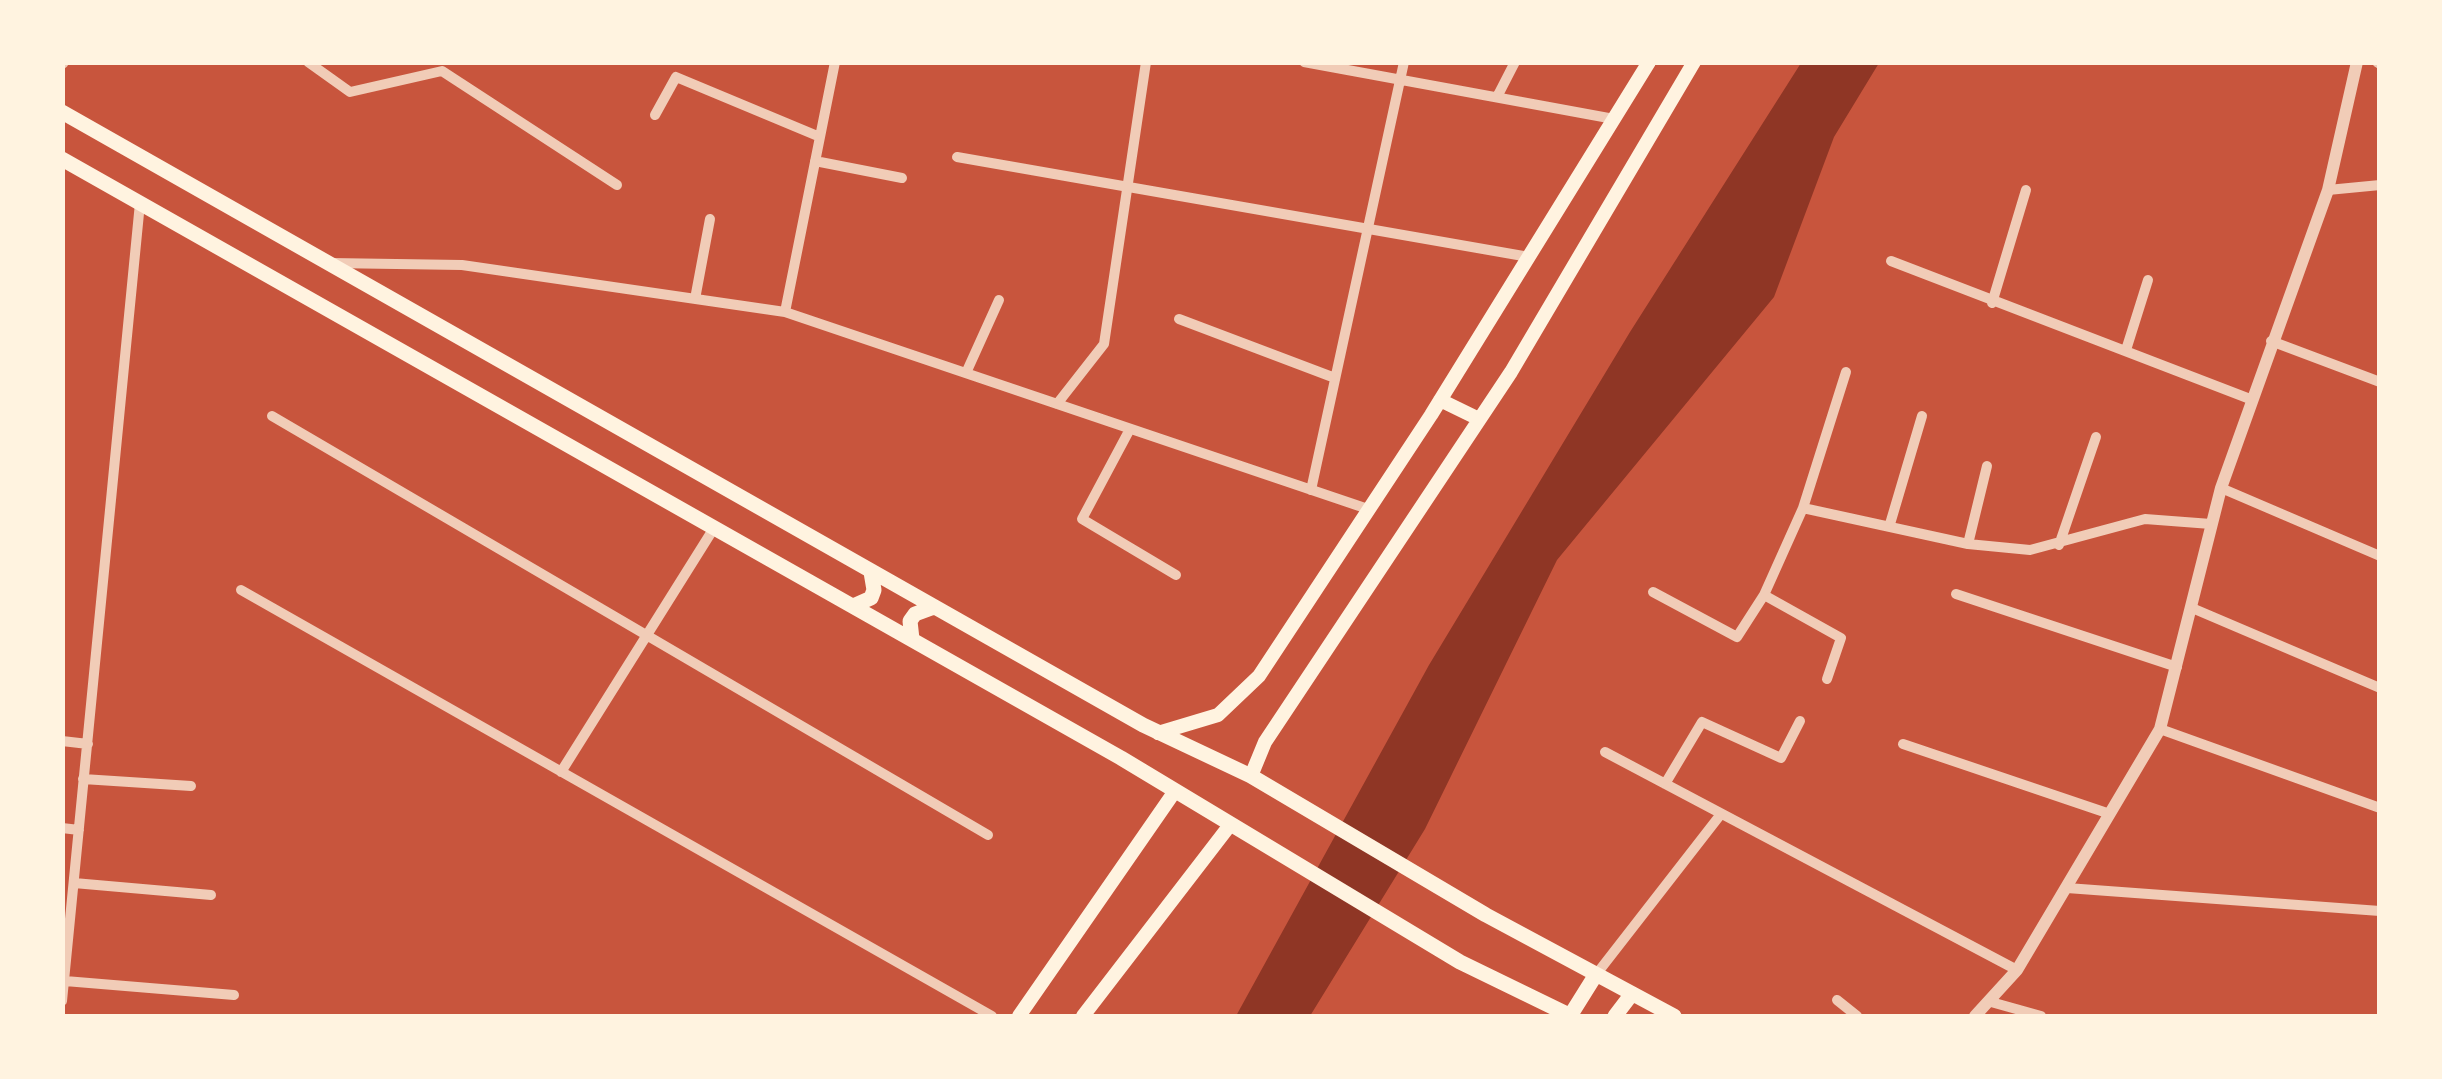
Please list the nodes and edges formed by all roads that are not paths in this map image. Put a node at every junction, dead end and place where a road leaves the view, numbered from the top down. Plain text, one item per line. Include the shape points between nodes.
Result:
1 (308, 62) edge
2 (835, 62) edge
3 (1146, 62) edge
4 (1304, 62) edge
5 (1404, 62) edge
6 (1515, 62) edge
7 (1649, 62) edge
8 (1694, 62) edge
9 (2357, 62) edge
10 (1399, 80) junction
11 (1497, 97) junction
12 (62, 112) edge
13 (655, 115) dead end
14 (1614, 118) junction
15 (820, 137) junction
16 (957, 156) dead end
17 (62, 159) edge
18 (815, 160) junction
19 (902, 178) dead end
20 (1128, 184) junction
21 (617, 185) dead end
22 (2380, 186) edge
23 (2026, 190) dead end
24 (2328, 190) junction
25 (140, 203) junction
26 (710, 219) dead end
27 (1368, 227) junction
28 (1529, 257) junction
29 (1892, 262) dead end
30 (327, 263) junction
31 (2148, 280) dead end
32 (695, 299) junction
33 (999, 300) dead end
34 (1992, 303) junction
35 (785, 312) junction
36 (1178, 320) dead end
37 (2271, 341) junction
38 (2126, 350) junction
39 (1846, 372) dead end
40 (966, 373) junction
41 (1335, 378) junction
42 (2380, 382) edge
43 (2250, 399) junction
44 (1440, 400) junction
45 (1057, 404) junction
46 (272, 416) dead end
47 (1922, 416) dead end
48 (1479, 419) junction
49 (1130, 429) junction
50 (2096, 436) dead end
51 (1987, 466) dead end
52 (2221, 488) junction
53 (1311, 490) junction
54 (1803, 508) junction
55 (1368, 510) junction
56 (1890, 524) junction
57 (2211, 524) junction
58 (714, 528) junction
59 (1968, 544) junction
60 (2058, 545) junction
61 (2380, 556) edge
62 (872, 572) junction
63 (1176, 575) dead end
64 (241, 590) dead end
65 (1653, 592) dead end
66 (1956, 594) dead end
67 (1764, 595) junction
68 (852, 606) junction
69 (934, 607) junction
70 (2192, 608) junction
71 (646, 635) junction
72 (912, 639) junction
73 (2177, 667) junction
74 (1827, 679) dead end
75 (2380, 688) edge
76 (1800, 722) dead end
77 (2160, 729) junction
78 (1158, 732) junction
79 (62, 742) edge
80 (88, 744) junction
81 (1903, 744) dead end
82 (1604, 752) dead end
83 (561, 772) junction
84 (1251, 776) junction
85 (83, 779) junction
86 (1665, 784) junction
87 (191, 786) dead end
88 (1175, 791) junction
89 (2380, 808) edge
90 (1721, 814) junction
91 (2110, 814) junction
92 (1230, 825) junction
93 (62, 828) edge
94 (79, 830) junction
95 (988, 835) dead end
96 (74, 883) junction
97 (2067, 888) junction
98 (212, 896) dead end
99 (2380, 910) edge
100 (66, 926) edge
101 (2017, 970) junction
102 (1595, 976) junction
103 (64, 981) edge
104 (234, 995) dead end
105 (1631, 995) junction
106 (1836, 1000) dead end
107 (62, 1001) edge
108 (1991, 1002) junction
109 (992, 1016) edge
110 (1019, 1016) edge
111 (1083, 1016) edge
112 (1570, 1016) edge
113 (1615, 1016) edge
114 (1674, 1016) edge
115 (1857, 1016) edge
116 (1975, 1016) edge
117 (2041, 1016) edge

1 - 21 street via 350,92 442,71
2 - 15 street
3 - 20 street
4 - 10 street
5 - 10 street
6 - 11 street
7 - 14 main road
8 - 48 main road
9 - 24 street
10 - 11 street
10 - 27 street
11 - 14 street
12 - 30 main road
13 - 15 street via 676,78
14 - 28 main road
15 - 18 street
16 - 20 street
17 - 25 main road
18 - 19 street
18 - 35 street
20 - 27 street
20 - 45 street via 1104,344
22 - 24 street
23 - 34 street
24 - 37 street
25 - 58 main road
25 - 80 street
26 - 32 street
27 - 28 street
27 - 41 street
28 - 44 main road
29 - 34 street
30 - 32 street via 462,266
30 - 62 main road
31 - 38 street
32 - 35 street
33 - 40 street
34 - 38 street
35 - 40 street
36 - 41 street
37 - 42 street
37 - 43 street
38 - 43 street
39 - 54 street
40 - 45 street
41 - 53 street
43 - 52 street
44 - 48 main road
44 - 55 main road
45 - 49 street
46 - 71 street
47 - 56 street
48 - 84 main road via 1265,742
49 - 53 street
49 - 63 street via 1082,519
50 - 60 street
51 - 59 street
52 - 57 street
52 - 61 street
53 - 55 street
54 - 56 street
54 - 67 street
55 - 78 main road via 1259,676 1218,715
56 - 59 street
57 - 60 street via 2145,519
57 - 70 street
58 - 68 main road
58 - 71 street
59 - 60 street via 2030,550
62 - 68 main road via 871,598
62 - 69 main road
64 - 83 street
65 - 67 street via 1737,637
66 - 73 street
67 - 74 street via 1841,638
68 - 72 main road
69 - 72 main road via 914,614
69 - 78 main road
70 - 73 street
70 - 75 street
71 - 83 street
71 - 95 street
72 - 88 main road
73 - 77 street
76 - 86 street via 1780,758 1702,722
77 - 89 street
77 - 91 street
78 - 84 main road
79 - 80 street
80 - 85 street
81 - 91 street
82 - 86 street
83 - 109 street
84 - 102 main road
85 - 87 street
85 - 94 street
86 - 90 street
88 - 92 main road
88 - 110 main road
90 - 101 street
90 - 102 street
91 - 97 street
92 - 111 main road
92 - 112 main road via 1460,962
93 - 94 street
94 - 96 street
96 - 98 street
96 - 100 street
97 - 99 street
97 - 101 street
100 - 103 street
101 - 108 street
102 - 105 main road
102 - 112 main road
103 - 104 street
103 - 107 street
105 - 113 main road
105 - 114 main road
106 - 115 street
108 - 116 street
108 - 117 street

